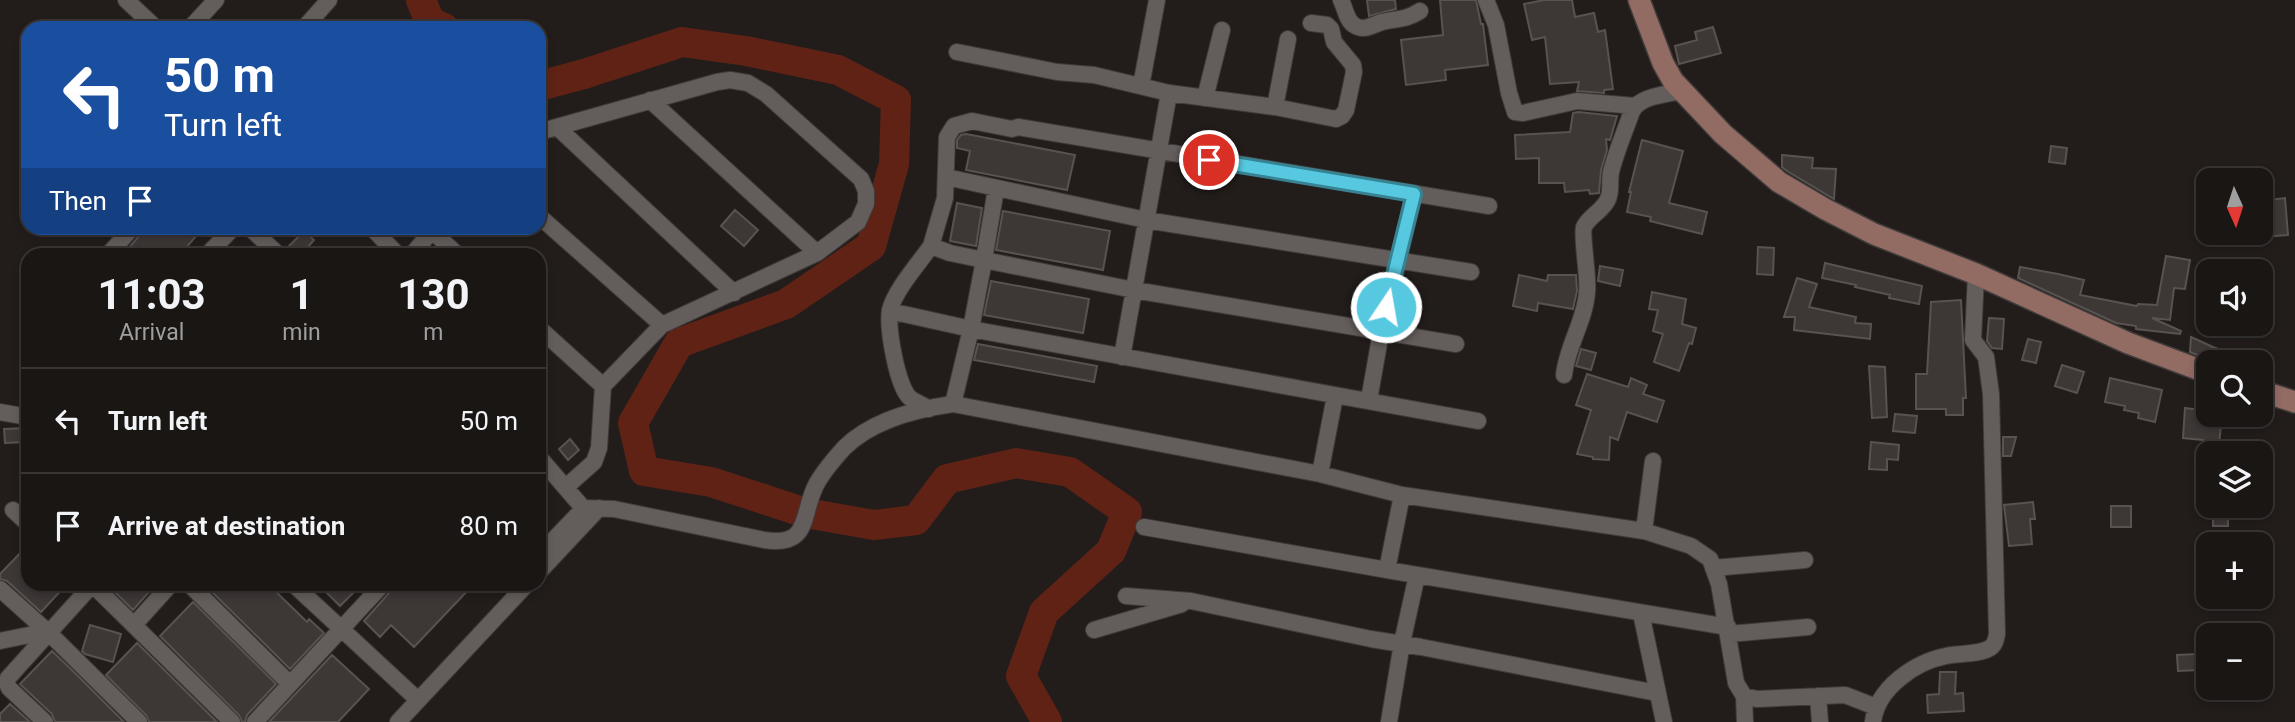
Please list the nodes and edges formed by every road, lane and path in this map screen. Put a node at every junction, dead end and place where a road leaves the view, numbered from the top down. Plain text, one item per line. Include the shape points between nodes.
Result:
1 (125, 0) edge
2 (216, 0) edge
3 (329, 0) edge
4 (1157, 0) edge
5 (1341, 0) edge
6 (1486, 0) edge
7 (1639, 0) edge
8 (1420, 11) dead end
9 (148, 21) edge
10 (196, 21) edge
11 (310, 21) edge
12 (1311, 23) dead end
13 (1222, 30) dead end
14 (1288, 39) dead end
15 (957, 52) dead end
16 (1141, 86) junction
17 (1681, 91) junction
18 (1169, 93) junction
19 (1205, 98) junction
20 (650, 100) junction
21 (1635, 106) junction
22 (1275, 107) junction
23 (557, 127) junction
24 (546, 130) edge
25 (1158, 151) junction
26 (946, 177) junction
27 (996, 190) junction
28 (1414, 194) junction
29 (1489, 206) dead end
30 (1146, 220) junction
31 (546, 222) edge
32 (226, 235) edge
33 (258, 235) edge
34 (379, 235) edge
35 (439, 235) edge
36 (931, 246) junction
37 (214, 248) edge
38 (271, 248) edge
39 (391, 248) edge
40 (451, 248) edge
41 (817, 253) junction
42 (1397, 259) junction
43 (984, 260) junction
44 (1471, 272) dead end
45 (1976, 274) junction
46 (1134, 290) junction
47 (734, 292) junction
48 (890, 311) junction
49 (662, 325) junction
50 (971, 329) junction
51 (1381, 332) junction
52 (546, 334) edge
53 (1456, 344) dead end
54 (1122, 357) junction
55 (2196, 368) edge
56 (1564, 375) dead end
57 (603, 386) junction
58 (2273, 395) edge
59 (1335, 396) junction
60 (1369, 400) junction
61 (2295, 402) edge
62 (954, 404) junction
63 (929, 409) junction
64 (0, 412) edge
65 (21, 416) edge
66 (1478, 421) dead end
67 (1653, 461) dead end
68 (546, 465) edge
69 (1320, 474) junction
70 (566, 487) junction
71 (1402, 495) junction
72 (13, 510) dead end
73 (591, 511) junction
74 (21, 517) edge
75 (1144, 527) dead end
76 (1644, 531) junction
77 (546, 549) edge
78 (1805, 560) dead end
79 (546, 564) edge
80 (1713, 568) junction
81 (1387, 570) junction
82 (1417, 575) junction
83 (0, 589) edge
84 (87, 591) edge
85 (98, 591) edge
86 (165, 591) edge
87 (196, 591) edge
88 (300, 591) edge
89 (377, 591) edge
90 (506, 591) edge
91 (520, 591) edge
92 (1126, 596) dead end
93 (1191, 601) junction
94 (1641, 613) junction
95 (134, 625) junction
96 (1808, 627) dead end
97 (1094, 630) dead end
98 (1728, 630) junction
99 (341, 631) junction
100 (47, 635) junction
101 (0, 641) edge
102 (1402, 643) junction
103 (290, 684) junction
104 (1657, 693) junction
105 (1744, 695) junction
106 (1818, 696) junction
107 (415, 697) junction
108 (1875, 715) edge
109 (1393, 721) edge
110 (45, 722) edge
111 (139, 722) edge
112 (232, 722) edge
113 (255, 722) edge
114 (384, 722) edge
115 (398, 722) edge
116 (1664, 722) edge
117 (1745, 722) edge
118 (1820, 722) edge

1 - 9 street
2 - 10 street
3 - 11 street
4 - 16 street
5 - 8 street via 1356,27 1398,21
6 - 21 street via 1515,112 1577,101
7 - 17 street via 1663,63
12 - 22 street via 1327,25 1353,65 1346,110 1336,119
13 - 19 street
14 - 22 street
15 - 16 street
16 - 18 street
17 - 21 street
17 - 45 street via 1779,182 1874,234
18 - 19 street
18 - 25 street
19 - 22 street
20 - 23 street
20 - 41 street
20 - 41 street via 717,82 748,83 861,179 866,205 858,222
21 - 56 street via 1611,175 1609,197 1583,233 1587,293
23 - 24 street
23 - 47 street
25 - 26 street via 972,121 954,126 947,137
25 - 28 street
25 - 30 street
26 - 27 street
26 - 36 street
27 - 30 street
27 - 43 street
28 - 29 street
28 - 42 street
30 - 42 street
30 - 46 street
31 - 49 street
32 - 37 street
33 - 38 street
34 - 39 street
35 - 40 street
36 - 43 street
36 - 48 street
41 - 47 street
42 - 44 street
42 - 51 street
43 - 46 street
43 - 50 street
45 - 55 street
45 - 108 street via 1973,340 1986,357 1992,394 1995,643 1989,649 1942,657 1899,677
46 - 51 street
46 - 54 street
47 - 49 street
48 - 50 street
48 - 63 street via 903,388 909,398
49 - 57 street
50 - 54 street
50 - 62 street
51 - 53 street
51 - 60 street
52 - 57 street
54 - 59 street
57 - 70 street via 594,462
58 - 61 street
59 - 60 street
59 - 69 street
60 - 66 street
62 - 63 street
62 - 69 street
63 - 73 street via 888,421 845,447 816,486 803,527 788,540 614,509
64 - 65 street
67 - 76 street
68 - 70 street
69 - 71 street
70 - 73 street
71 - 76 street
71 - 81 street
72 - 74 street
73 - 77 street
73 - 79 street
75 - 81 street
76 - 80 street via 1691,546 1710,559
78 - 80 street
80 - 98 street
81 - 82 street
82 - 94 street
82 - 102 street
83 - 100 street
84 - 100 street
85 - 95 street
86 - 95 street
87 - 103 street
88 - 99 street
89 - 99 street
90 - 107 street
91 - 107 street
92 - 93 street
93 - 97 street
93 - 102 street
94 - 98 street
94 - 104 street
95 - 112 street
96 - 98 street
98 - 105 street via 1736,683
99 - 103 street
99 - 107 street
100 - 101 street
100 - 110 street via 6,683
100 - 111 street
102 - 104 street
102 - 109 street
103 - 113 street
104 - 116 street
105 - 106 street via 1757,699
105 - 117 street
106 - 108 street via 1845,695
106 - 118 street
107 - 114 street
107 - 115 street

